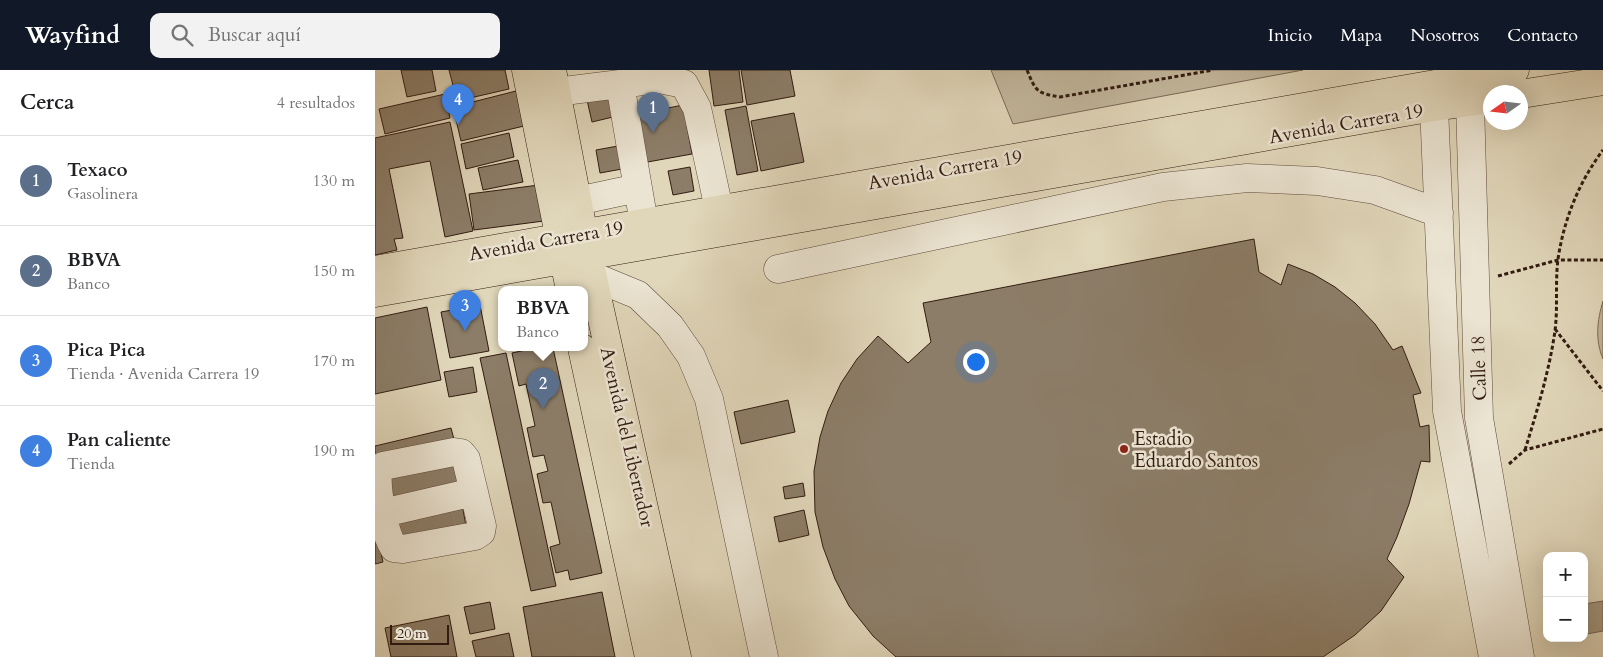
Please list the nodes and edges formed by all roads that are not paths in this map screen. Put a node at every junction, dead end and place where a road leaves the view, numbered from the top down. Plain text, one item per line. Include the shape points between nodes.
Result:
1 (526, 70) edge
2 (1515, 70) edge
3 (554, 81) edge
4 (1603, 81) edge
5 (620, 84) junction
6 (1478, 93) edge
7 (1528, 93) edge
8 (1435, 95) junction
9 (638, 188) junction
10 (577, 201) junction
11 (719, 209) junction
12 (1439, 214) junction
13 (644, 223) junction
14 (577, 253) junction
15 (778, 269) dead end
16 (375, 270) edge
17 (571, 286) edge
18 (585, 286) edge
19 (375, 293) edge
20 (588, 297) edge
21 (583, 351) edge
22 (376, 483) edge
23 (474, 492) junction
24 (383, 513) junction
25 (649, 657) edge
26 (677, 657) edge
27 (764, 657) edge
28 (1493, 657) edge
29 (1520, 657) edge

1 - 14 main road, Avenida del Libertador
2 - 6 main road, Avenida Carrera 19
3 - 5 street
3 - 10 main road, Avenida del Libertador
4 - 7 main road
5 - 9 street
5 - 11 street via 659,79 684,84 697,108
6 - 8 main road, Avenida Carrera 19
6 - 29 street, Calle 18 via 1476,282 1479,418
8 - 11 main road, Avenida Carrera 19
8 - 12 street, Calle 18
8 - 14 main road, Avenida Carrera 19
9 - 10 street
9 - 13 street
10 - 14 main road, Avenida del Libertador
11 - 13 main road, Avenida Carrera 19
12 - 15 street via 1375,190 1317,181 1247,178 1163,187
12 - 28 street, Calle 18 via 1447,411
13 - 14 main road, Avenida Carrera 19
14 - 16 main road, Avenida Carrera 19
14 - 17 main road, Avenida del Libertador
14 - 18 main road, Avenida del Libertador
14 - 19 main road, Avenida Carrera 19
14 - 27 street via 638,295 671,326 691,356 709,399
20 - 26 main road, Avenida del Libertador
21 - 25 main road, Avenida del Libertador
22 - 23 street via 378,471 383,466 461,452 466,459
22 - 24 street
23 - 24 street
23 - 24 street via 482,526 481,532 475,536 394,548 389,541

